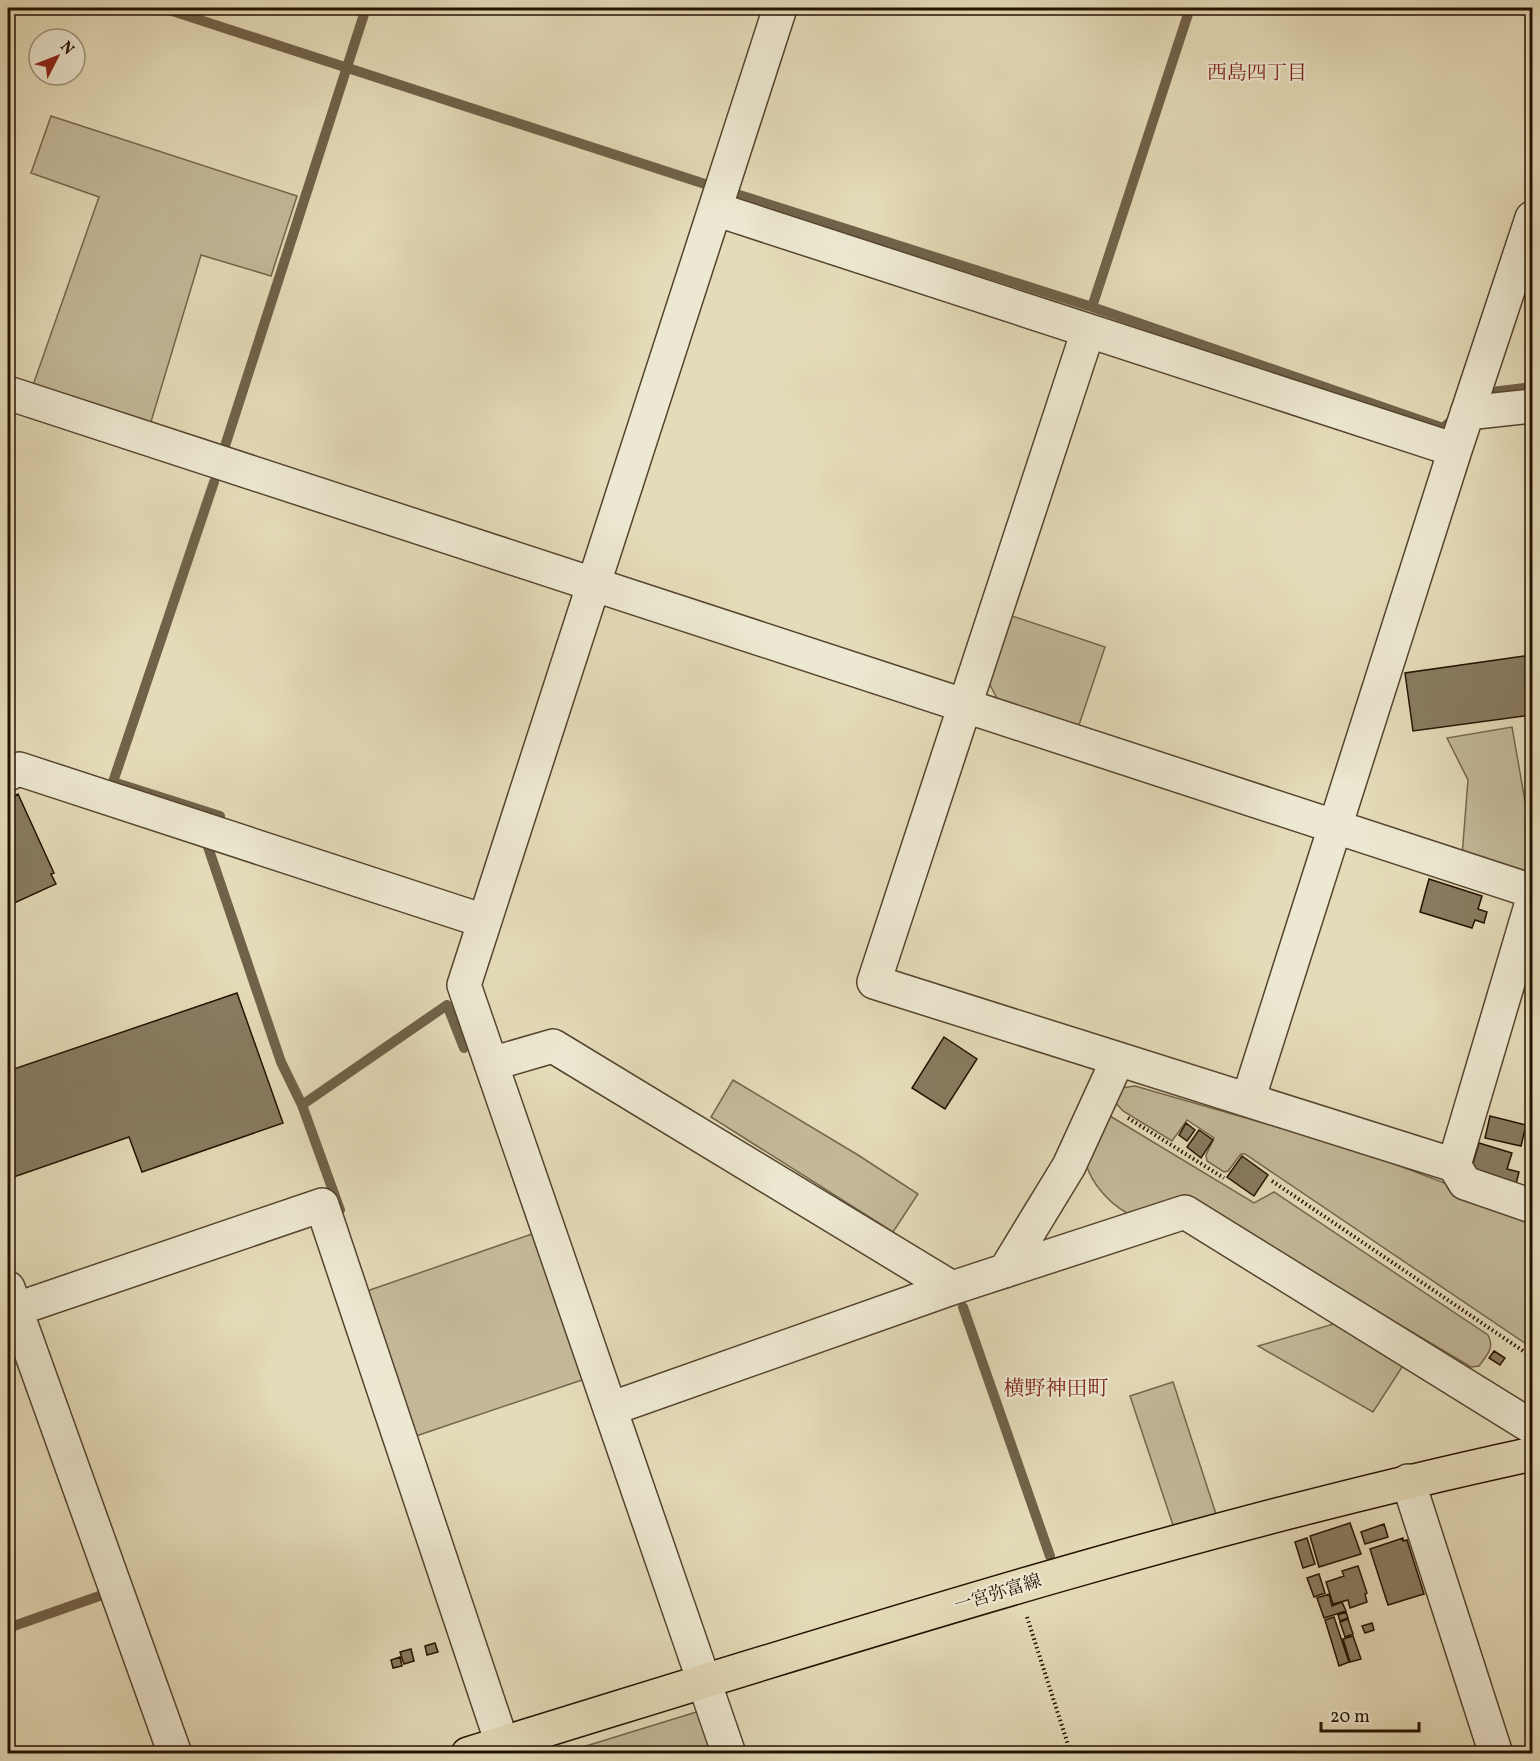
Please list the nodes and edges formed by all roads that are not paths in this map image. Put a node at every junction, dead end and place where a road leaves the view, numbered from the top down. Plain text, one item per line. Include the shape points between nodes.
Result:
1 (780, 8) edge
2 (715, 209) junction
3 (1533, 218) edge
4 (1088, 332) junction
5 (8, 393) edge
6 (1533, 406) edge
7 (1467, 413) junction
8 (1455, 450) junction
9 (593, 584) junction
10 (965, 705) junction
11 (8, 774) edge
12 (1335, 826) junction
13 (1533, 891) edge
14 (1533, 902) edge
15 (484, 921) junction
16 (1118, 1059) junction
17 (491, 1064) junction
18 (1248, 1100) junction
19 (1454, 1166) junction
20 (1533, 1206) edge
21 (1005, 1271) junction
22 (952, 1288) junction
23 (10, 1303) edge
24 (610, 1410) junction
25 (1533, 1427) edge
26 (1533, 1454) edge
27 (1408, 1481) junction
28 (704, 1681) junction
29 (502, 1743) junction
30 (176, 1754) edge
31 (468, 1754) edge
32 (729, 1754) edge
33 (1496, 1754) edge

1 - 2 street
2 - 4 street
2 - 9 street
3 - 7 street
4 - 8 street
4 - 10 street
5 - 9 street
6 - 7 street
7 - 8 street
8 - 12 street
9 - 10 street
9 - 15 street
10 - 12 street
10 - 16 street via 873,982
11 - 15 street via 19,769
12 - 13 street
12 - 18 street
14 - 19 street
15 - 17 street via 464,985
16 - 18 street
16 - 21 street via 1068,1166
17 - 22 street via 553,1046
17 - 24 street
18 - 19 street
19 - 20 street via 1465,1183
21 - 22 street
21 - 25 street via 1185,1212
22 - 24 street
23 - 29 street via 322,1204
23 - 30 street
24 - 28 street
26 - 27 main road, 一宮弥富線
27 - 28 main road, 一宮弥富線 via 1178,1540
27 - 33 street
28 - 29 main road, 一宮弥富線
28 - 32 street
29 - 31 main road, 一宮弥富線

